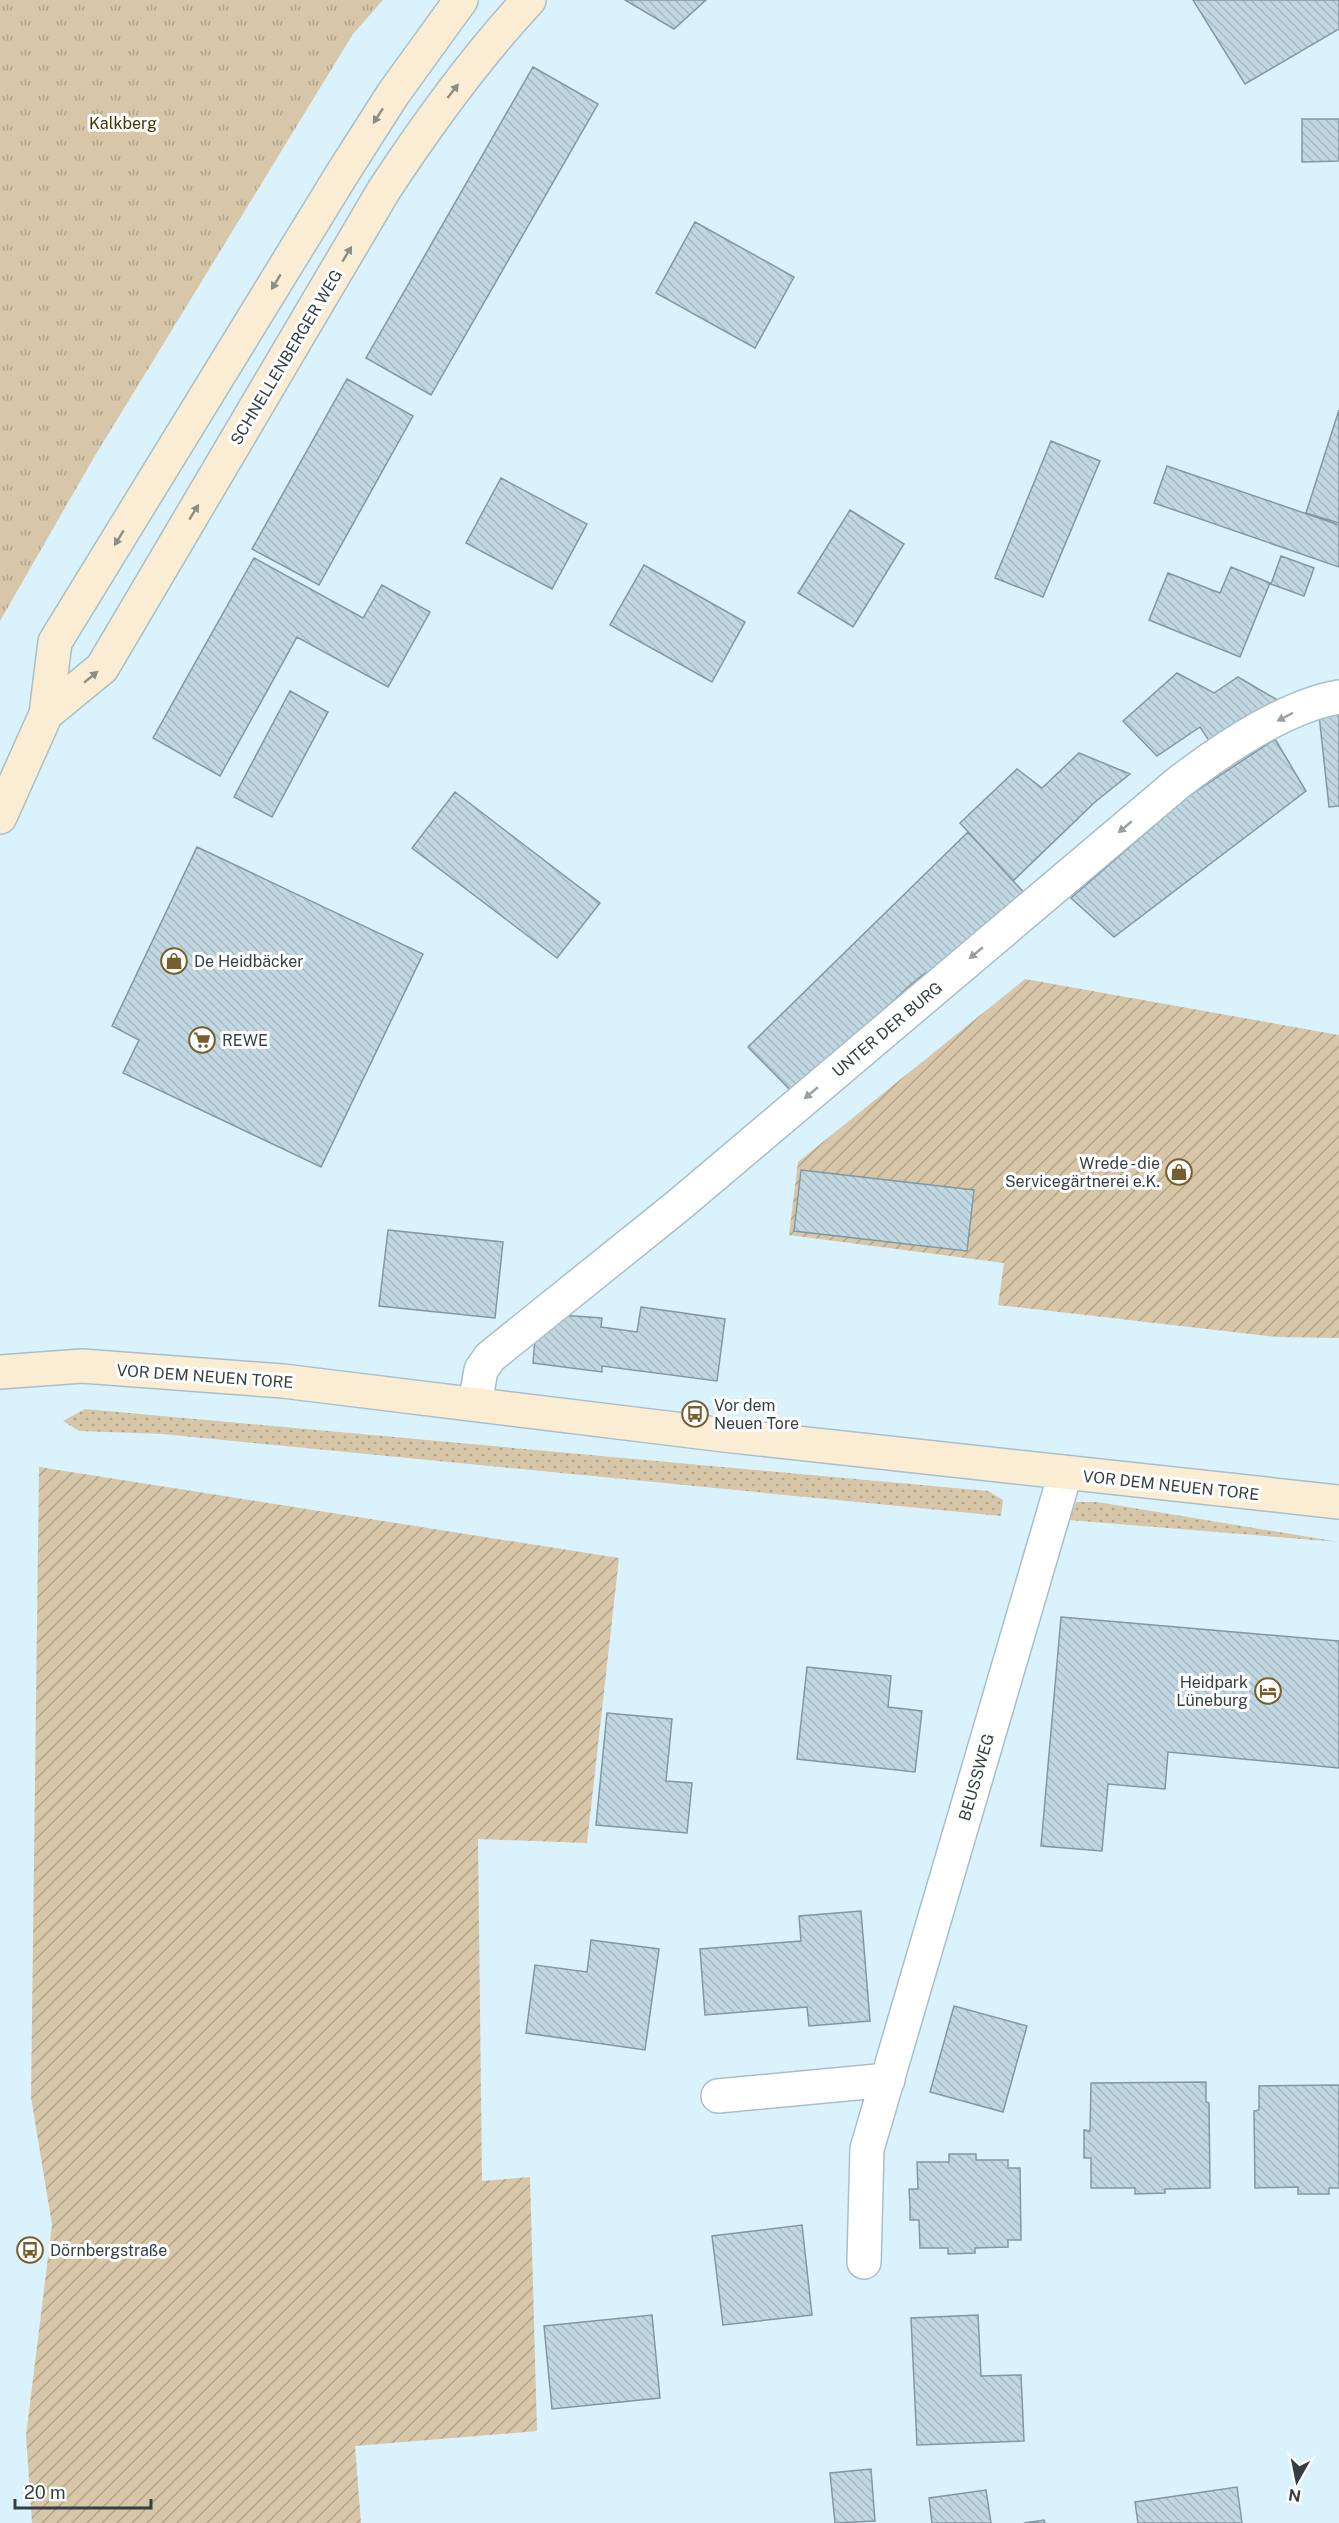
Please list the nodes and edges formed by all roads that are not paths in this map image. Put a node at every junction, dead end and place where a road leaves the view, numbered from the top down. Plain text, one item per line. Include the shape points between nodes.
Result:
1 (461, 0) edge
2 (529, 0) edge
3 (1339, 697) edge
4 (46, 714) junction
5 (6, 778) edge
6 (0, 817) edge
7 (0, 1372) edge
8 (475, 1404) junction
9 (1065, 1474) junction
10 (1339, 1502) edge
11 (888, 2080) junction
12 (718, 2096) dead end
13 (864, 2262) dead end

1 -> 4 main road, SCHNELLENBERGER WEG via 393,94 342,174 55,642
4 -> 2 main road, SCHNELLENBERGER WEG via 102,668 384,190 432,117
3 -> 8 street, UNTER DER BURG via 1301,708 1239,741 1178,783 679,1205 490,1357 481,1370
4 - 5 main road, SCHNELLENBERGER WEG
5 - 6 main road, SCHNELLENBERGER WEG
7 - 8 main road, VOR DEM NEUEN TORE via 82,1366 283,1381
8 - 9 main road, VOR DEM NEUEN TORE
9 - 10 main road, VOR DEM NEUEN TORE
9 - 11 street, BEUSSWEG
11 - 12 street
11 - 13 street, BEUSSWEG via 867,2149

